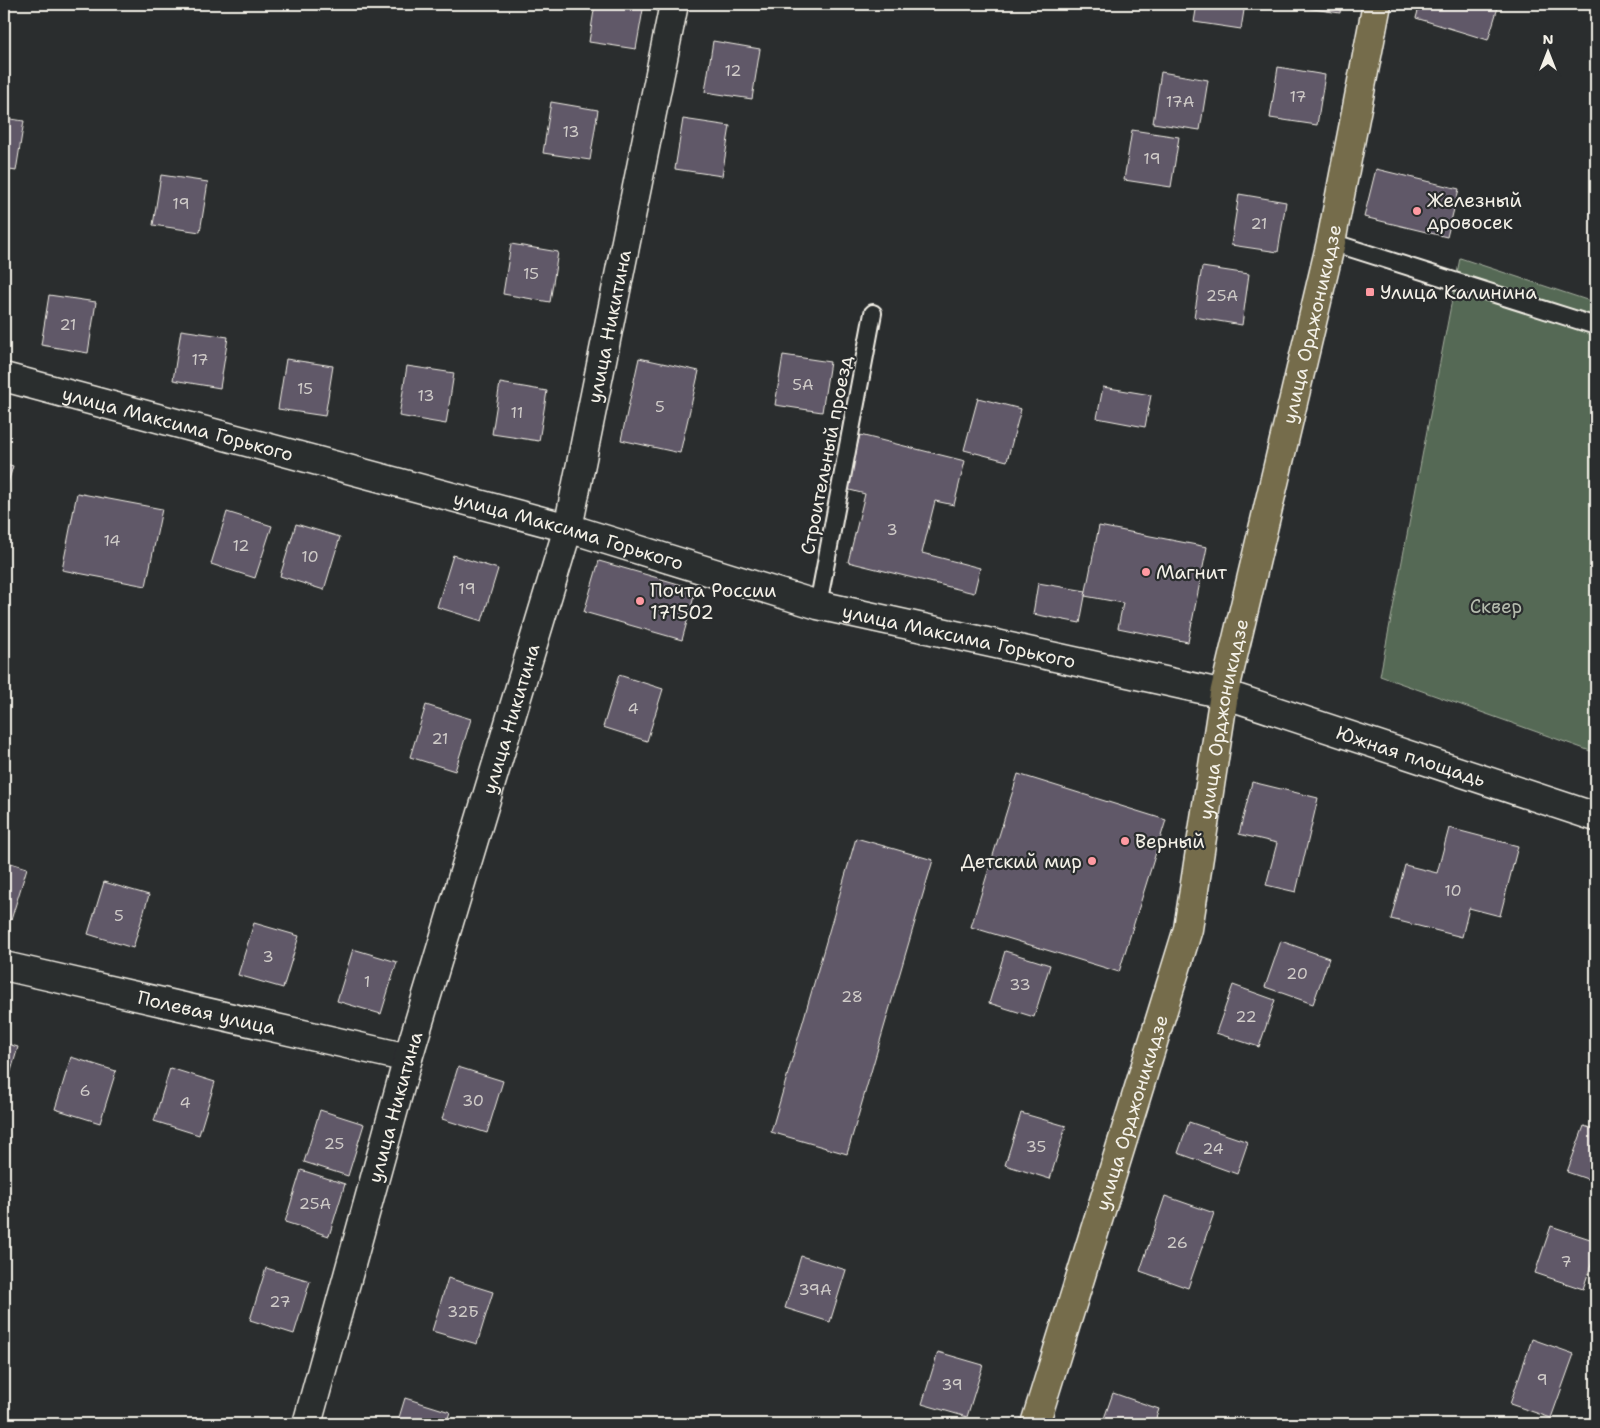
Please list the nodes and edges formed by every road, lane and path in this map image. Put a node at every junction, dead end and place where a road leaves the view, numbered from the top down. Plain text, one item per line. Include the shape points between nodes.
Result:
1 (674, 4) edge
2 (1377, 4) edge
3 (1331, 242) junction
4 (873, 313) dead end
5 (1596, 326) edge
6 (4, 377) edge
7 (568, 528) junction
8 (818, 605) junction
9 (1224, 694) junction
10 (1596, 818) edge
11 (4, 966) edge
12 (408, 1058) junction
13 (307, 1424) edge
14 (1035, 1424) edge

1 - 7 street, улица Никитина
2 - 3 main road, улица Орджоникидзе
3 - 5 lane
3 - 9 main road, улица Орджоникидзе
4 - 8 lane, Строительный проезд
6 - 7 street, улица Максима Горького
7 - 8 street, улица Максима Горького
7 - 12 street, улица Никитина
8 - 9 street, улица Максима Горького
9 - 10 street, Южная площадь
9 - 14 main road, улица Орджоникидзе via 1188,930
11 - 12 street, Полевая улица
12 - 13 street, улица Никитина

